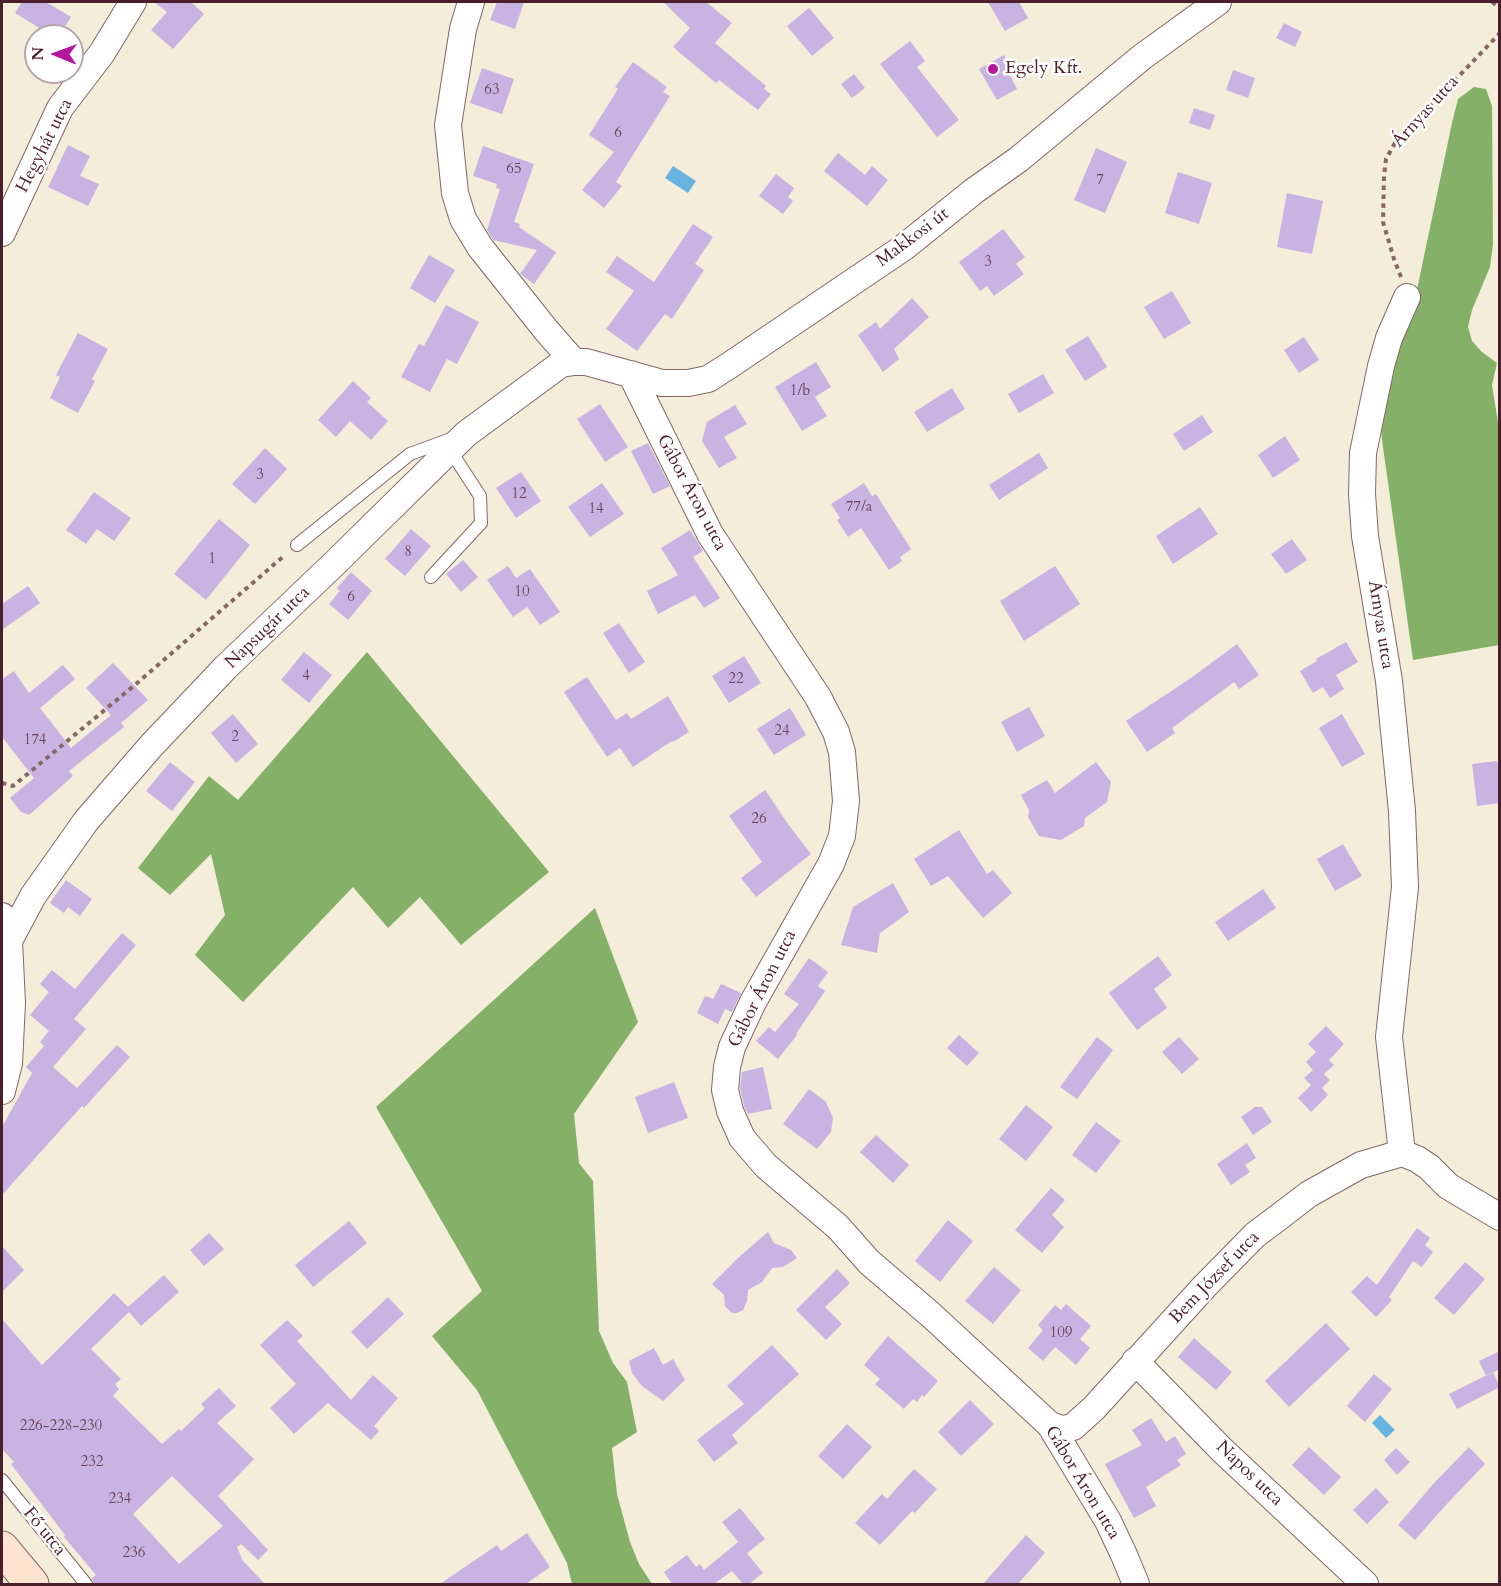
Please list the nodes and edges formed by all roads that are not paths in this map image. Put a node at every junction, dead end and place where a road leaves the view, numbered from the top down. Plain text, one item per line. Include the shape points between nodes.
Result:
1 (133, 2) edge
2 (471, 2) edge
3 (1218, 2) edge
4 (2, 233) edge
5 (1407, 297) road end
6 (574, 362) junction
7 (631, 374) junction
8 (458, 442) junction
9 (297, 545) road end
10 (431, 577) dead end
11 (2, 916) edge
12 (9, 941) junction
13 (2, 1090) edge
14 (1402, 1153) junction
15 (1500, 1217) edge
16 (1135, 1362) junction
17 (1050, 1425) junction
18 (2, 1480) edge
19 (2, 1548) edge
20 (33, 1584) edge
21 (86, 1584) edge
22 (1136, 1584) edge
23 (1365, 1584) edge

1 - 4 street, Hegyhát utca via 102,53 60,108
2 - 6 street via 448,125 455,193 463,219 480,248
3 - 7 street, Makkosi út via 1142,57 903,248 708,379 662,383
5 - 14 street, Árnyas utca via 1381,366 1363,453 1362,494 1365,536 1389,681 1402,811 1405,887 1389,1037
6 - 7 street, Makkosi út
6 - 8 street, Napsugár utca via 549,371
7 - 17 street, Gábor Áron utca via 710,534 818,697 842,752 846,801 842,836 831,864 732,1047 726,1090 730,1111 742,1138 766,1166 838,1227 869,1262
8 - 9 lane via 410,454
8 - 10 lane via 480,496 481,523
8 - 12 street, Napsugár utca via 226,667 151,746 86,821 33,896
11 - 12 street
12 - 13 street via 11,1027 9,1063
14 - 15 street via 1417,1159 1448,1186
14 - 16 street, Bem József utca via 1361,1165 1279,1216 1249,1241
16 - 17 street, Bem József utca via 1073,1427
16 - 23 street, Napos utca
17 - 22 street, Gábor Áron utca via 1108,1521
18 - 21 lane, Fő utca
19 - 20 main road

